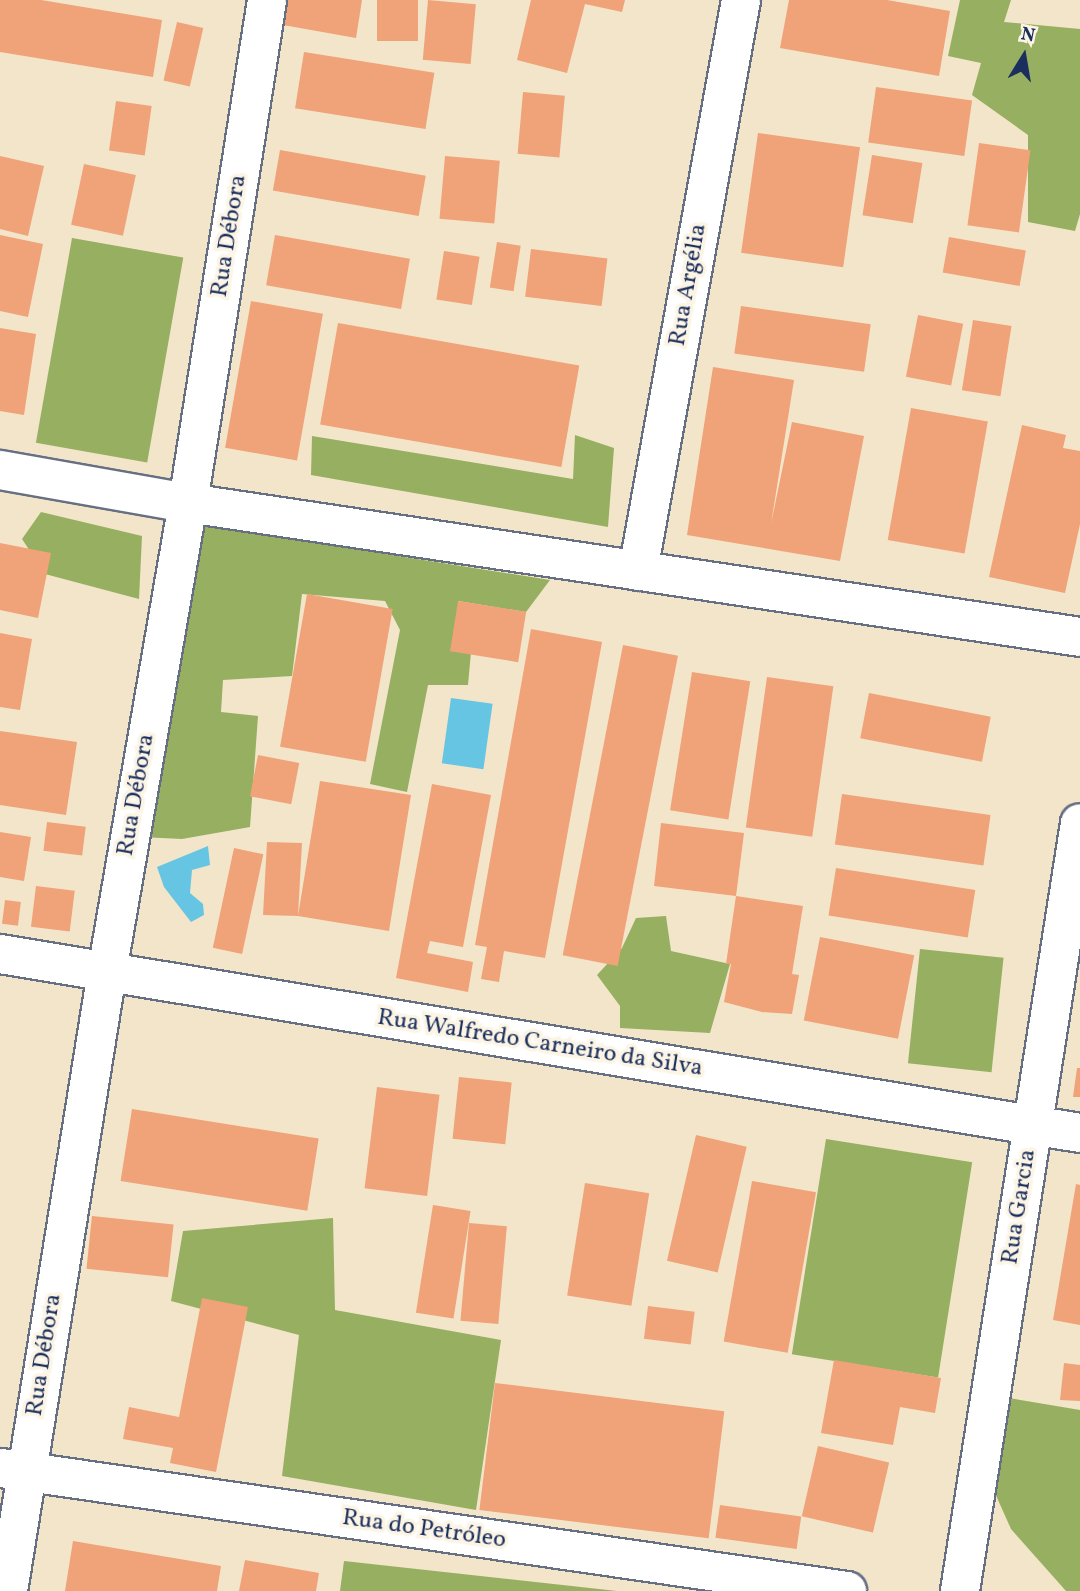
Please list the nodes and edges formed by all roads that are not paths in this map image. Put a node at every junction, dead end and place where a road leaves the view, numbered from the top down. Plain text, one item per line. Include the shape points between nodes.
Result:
1 (267, 0) edge
2 (741, 0) edge
3 (0, 470) edge
4 (188, 503) junction
5 (638, 571) junction
6 (1080, 637) edge
7 (1080, 823) edge
8 (0, 954) edge
9 (107, 972) junction
10 (1032, 1126) junction
11 (1080, 1133) edge
12 (13, 1470) edge
13 (8, 1591) edge
14 (847, 1591) edge
15 (960, 1591) edge

1 - 4 street, Rua Débora
2 - 5 street, Rua Argélia
3 - 4 street
4 - 5 street
4 - 9 street, Rua Débora
5 - 6 street
7 - 10 street, Rua Garcia
8 - 9 street, Rua Walfredo Carneiro da Silva
9 - 10 street, Rua Walfredo Carneiro da Silva
9 - 12 street, Rua Débora
10 - 11 street, Rua Walfredo Carneiro da Silva
10 - 15 street, Rua Garcia
12 - 13 street, Rua Débora
12 - 14 street, Rua do Petróleo

